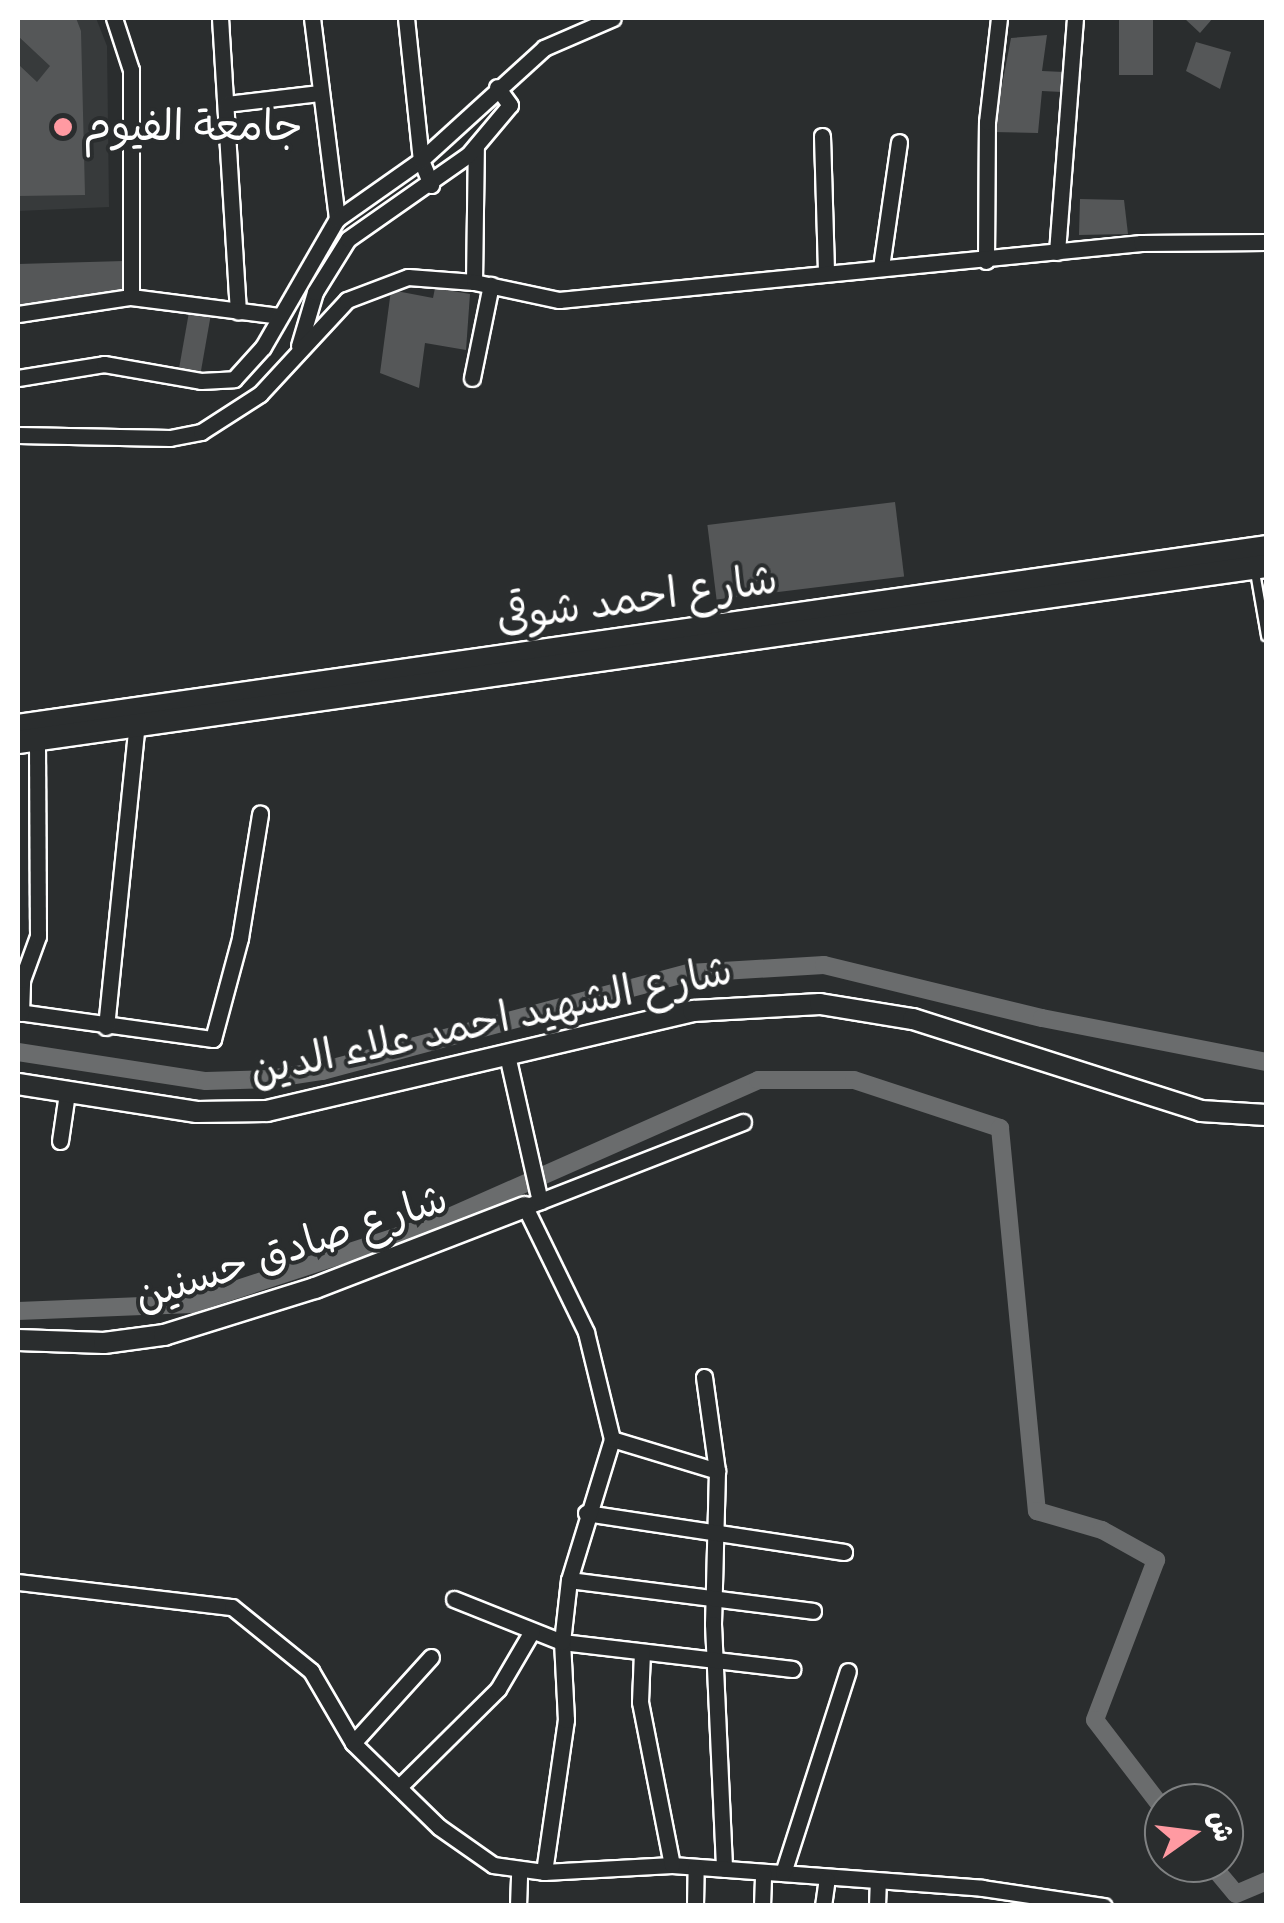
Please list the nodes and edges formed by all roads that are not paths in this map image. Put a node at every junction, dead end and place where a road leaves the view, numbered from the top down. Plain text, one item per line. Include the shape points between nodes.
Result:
1 (114, 18) edge
2 (220, 18) edge
3 (312, 18) edge
4 (406, 18) edge
5 (613, 18) edge
6 (999, 18) edge
7 (1075, 18) edge
8 (594, 20) edge
9 (497, 87) junction
10 (320, 93) junction
11 (226, 104) junction
12 (822, 136) dead end
13 (900, 142) dead end
14 (476, 146) junction
15 (421, 160) junction
16 (431, 185) junction
17 (338, 220) junction
18 (1266, 242) edge
19 (1057, 252) junction
20 (986, 261) junction
21 (881, 267) junction
22 (826, 270) junction
23 (474, 282) junction
24 (492, 285) junction
25 (131, 298) junction
26 (238, 311) junction
27 (18, 314) edge
28 (279, 316) junction
29 (298, 350) junction
30 (18, 378) edge
31 (472, 378) dead end
32 (18, 435) edge
33 (1263, 560) edge
34 (1266, 636) edge
35 (137, 724) junction
36 (24, 735) edge
37 (260, 814) dead end
38 (19, 1012) edge
39 (106, 1027) junction
40 (507, 1055) junction
41 (18, 1084) edge
42 (66, 1093) junction
43 (1266, 1115) edge
44 (743, 1122) dead end
45 (60, 1141) dead end
46 (534, 1199) junction
47 (18, 1340) edge
48 (704, 1377) dead end
49 (612, 1439) junction
50 (717, 1471) junction
51 (586, 1513) junction
52 (716, 1532) junction
53 (844, 1552) dead end
54 (569, 1580) junction
55 (18, 1582) edge
56 (714, 1598) junction
57 (454, 1599) dead end
58 (812, 1611) dead end
59 (532, 1631) junction
60 (562, 1642) junction
61 (642, 1652) junction
62 (431, 1657) dead end
63 (714, 1662) junction
64 (792, 1669) dead end
65 (848, 1671) dead end
66 (353, 1742) junction
67 (399, 1788) junction
68 (672, 1865) junction
69 (696, 1866) junction
70 (724, 1869) junction
71 (519, 1872) junction
72 (544, 1872) junction
73 (764, 1872) junction
74 (783, 1873) junction
75 (827, 1879) junction
76 (878, 1883) junction
77 (518, 1906) edge
78 (695, 1906) edge
79 (762, 1906) edge
80 (823, 1906) edge
81 (876, 1906) edge
82 (1104, 1906) edge

1 - 25 street via 131,70
2 - 11 street
3 - 10 street
4 - 15 street
5 - 8 street
6 - 20 street via 985,156
7 - 19 street
8 - 9 street via 544,48
9 - 14 street via 510,104
9 - 15 street
10 - 11 street
10 - 17 street
11 - 26 street
12 - 22 street
13 - 21 street
14 - 16 street
14 - 23 street
15 - 16 street
15 - 17 street
16 - 29 street via 370,218 348,239 315,292
17 - 28 street
18 - 19 street
19 - 20 street
20 - 21 street
21 - 22 street
22 - 24 street via 559,300
23 - 24 street
23 - 29 street via 408,277 374,286 323,318
24 - 31 street
25 - 26 street
25 - 27 street
26 - 28 street
28 - 30 street via 250,367 234,379 201,381 104,364
29 - 32 street via 260,394 184,438
33 - 34 lane
33 - 35 main road, شارع احمد شوقى
33 - 36 main road, شارع احمد شوقى
35 - 36 main road, شارع احمد شوقى
35 - 39 street
36 - 38 street via 38,936
37 - 39 street via 240,938 213,1039
38 - 39 street
40 - 42 main road, شارع الشهيد احمد علاء الدين via 266,1111 197,1112
40 - 43 main road, شارع الشهيد احمد علاء الدين via 693,1011 820,1004 913,1019 1201,1111
40 - 46 street
41 - 42 main road, شارع الشهيد احمد علاء الدين
42 - 45 street
44 - 46 street
46 - 47 main road, شارع صادق حسنين via 315,1288 164,1335 104,1343
46 - 49 street via 586,1332
48 - 50 street
49 - 50 street
49 - 51 street
50 - 52 street
51 - 52 street
51 - 54 street
52 - 53 street
52 - 56 street
54 - 56 street
54 - 60 street
55 - 66 street via 232,1607 311,1670
56 - 58 street
56 - 63 street
57 - 59 street
59 - 60 street
59 - 67 street via 498,1688
60 - 61 street
60 - 72 street via 566,1720
61 - 63 street
61 - 68 street via 640,1702
62 - 66 street
63 - 64 street
63 - 70 street
65 - 74 street
66 - 67 street
67 - 71 street via 468,1850
68 - 69 street
68 - 72 street
69 - 70 street
69 - 78 street
70 - 73 street
71 - 72 street
71 - 77 street
73 - 74 street
73 - 79 street
74 - 75 street
75 - 76 street
75 - 80 street
76 - 81 street
76 - 82 street via 982,1888

